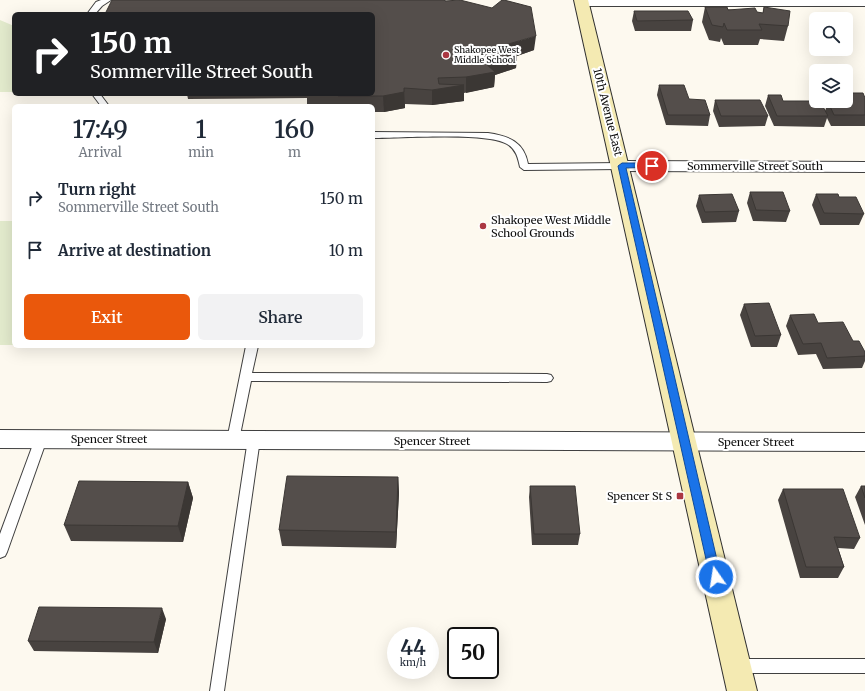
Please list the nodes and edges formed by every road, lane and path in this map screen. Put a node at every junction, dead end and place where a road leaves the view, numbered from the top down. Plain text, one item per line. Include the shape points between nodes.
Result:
1 (107, 0) edge
2 (582, 1) edge
3 (865, 2) edge
4 (93, 12) edge
5 (375, 135) edge
6 (622, 166) junction
7 (865, 167) edge
8 (252, 348) edge
9 (246, 377) junction
10 (547, 378) dead end
11 (0, 439) edge
12 (41, 439) junction
13 (244, 440) junction
14 (685, 442) junction
15 (865, 442) edge
16 (0, 552) edge
17 (736, 666) junction
18 (865, 666) edge
19 (217, 691) edge
20 (742, 691) edge

1 - 4 lane via 99,4
2 - 3 street
2 - 6 main road, 10th Avenue East
5 - 6 lane via 495,137 513,143 518,148 523,155 524,168
6 - 7 street, Sommerville Street South
6 - 14 main road, 10th Avenue East
8 - 9 lane
9 - 10 lane
9 - 13 lane
11 - 12 street, Spencer Street
12 - 13 street, Spencer Street
12 - 16 lane
13 - 14 street, Spencer Street
13 - 19 lane
14 - 15 street, Spencer Street
14 - 17 main road, 10th Avenue East
17 - 18 lane
17 - 20 main road, 10th Avenue East

